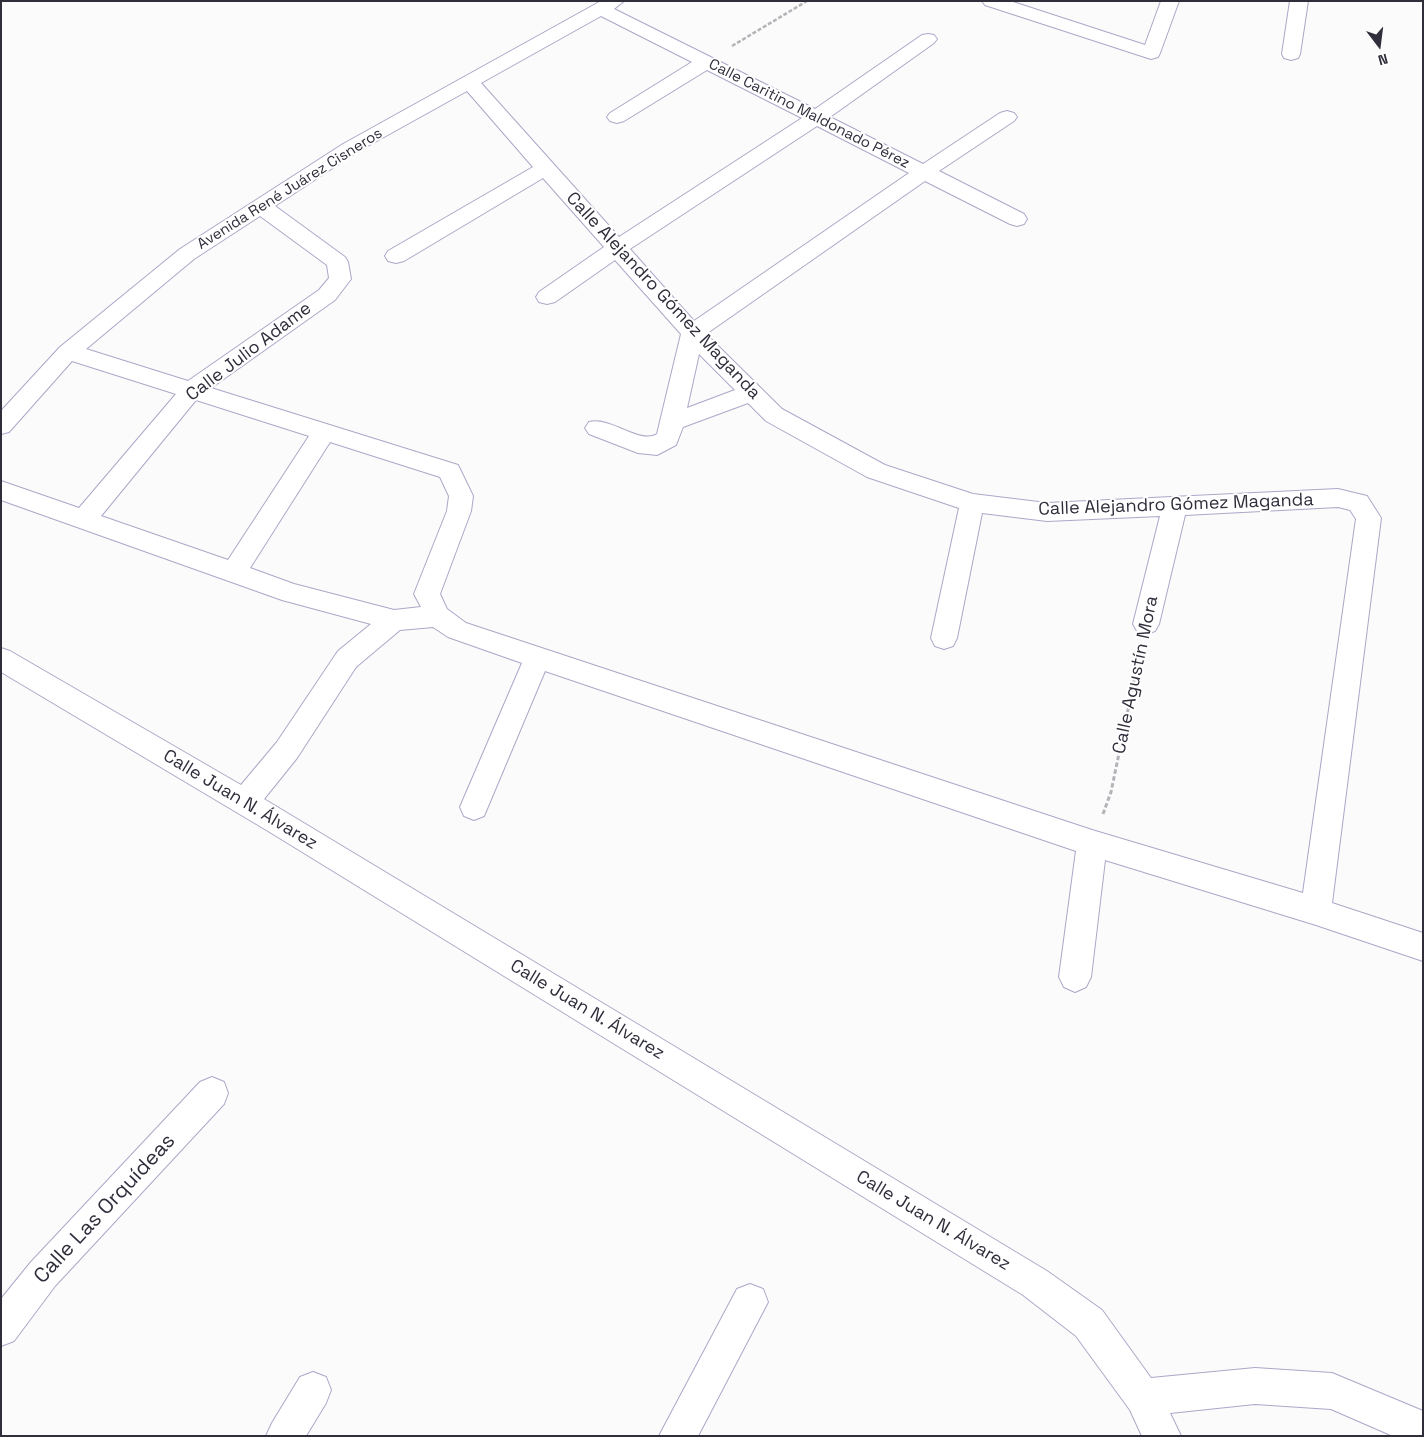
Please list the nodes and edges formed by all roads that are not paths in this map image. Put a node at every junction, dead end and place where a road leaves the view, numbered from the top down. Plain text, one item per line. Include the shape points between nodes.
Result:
1 (991, 1) edge
2 (1170, 1) edge
3 (1299, 1) edge
4 (608, 5) edge
5 (928, 40) dead end
6 (1290, 54) dead end
7 (706, 62) junction
8 (470, 83) junction
9 (617, 117) dead end
10 (1008, 117) dead end
11 (817, 118) junction
12 (546, 168) junction
13 (924, 172) junction
14 (261, 206) junction
15 (1017, 219) dead end
16 (617, 248) junction
17 (396, 256) dead end
18 (547, 297) dead end
19 (692, 333) junction
20 (68, 352) junction
21 (192, 390) junction
22 (752, 393) junction
23 (672, 422) junction
24 (1, 426) edge
25 (597, 428) dead end
26 (324, 432) junction
27 (1, 490) edge
28 (972, 503) junction
29 (1176, 506) junction
30 (84, 519) junction
31 (233, 572) junction
32 (438, 616) junction
33 (394, 620) junction
34 (1146, 624) road end
35 (944, 638) dead end
36 (538, 656) junction
37 (1, 659) edge
38 (244, 802) junction
39 (474, 807) dead end
40 (1092, 843) junction
41 (1316, 912) junction
42 (1423, 947) edge
43 (1075, 977) dead end
44 (212, 1093) dead end
45 (750, 1302) dead end
46 (1, 1328) edge
47 (313, 1390) dead end
48 (1143, 1397) junction
49 (1423, 1430) edge
50 (285, 1436) edge
51 (678, 1436) edge
52 (1162, 1436) edge

1 - 2 street via 1151,53
3 - 6 street
4 - 7 street, Calle Caritino Maldonado Pérez
4 - 8 street, Avenida René Juárez Cisneros
5 - 11 street
7 - 9 street
7 - 11 street, Calle Caritino Maldonado Pérez
8 - 12 street, Calle Alejandro Gómez Maganda
8 - 14 street, Avenida René Juárez Cisneros via 350,148
10 - 13 street
11 - 13 street, Calle Caritino Maldonado Pérez
11 - 16 street
12 - 16 street, Calle Alejandro Gómez Maganda
12 - 17 street
13 - 15 street, Calle Caritino Maldonado Pérez
13 - 19 street
14 - 20 street, Avenida René Juárez Cisneros via 187,254
14 - 21 street, Calle Julio Adame via 337,262 340,279 327,295
16 - 18 street
16 - 19 street, Calle Alejandro Gómez Maganda
19 - 22 street, Calle Alejandro Gómez Maganda
19 - 23 street
20 - 21 street
20 - 24 street, Avenida René Juárez Cisneros
21 - 26 street
21 - 30 street, Calle Julio Adame
22 - 23 street
22 - 28 street, Calle Alejandro Gómez Maganda via 774,415 876,471
23 - 25 street via 668,439 657,446 638,444
26 - 31 street
26 - 32 street via 449,471 461,496 459,511 428,594
27 - 30 street
28 - 29 street, Calle Alejandro Gómez Maganda via 1047,512
28 - 35 street
29 - 34 street, Calle Agustín Mora
29 - 41 street, Calle Alejandro Gómez Maganda via 1338,498 1358,503 1369,518
30 - 31 street
31 - 33 street via 291,593
32 - 33 street
32 - 36 street via 457,630
33 - 38 street via 347,659 287,750
36 - 39 street
36 - 40 street
37 - 38 street, Calle Juan N. Álvarez
38 - 48 street, Calle Juan N. Álvarez via 1035,1283 1089,1322
40 - 41 street
40 - 43 street
41 - 42 street
44 - 46 street, Calle Las Orquídeas via 43,1274
45 - 51 street
47 - 50 street
48 - 49 street via 1255,1386 1332,1392
48 - 52 street, Calle Juan N. Álvarez

